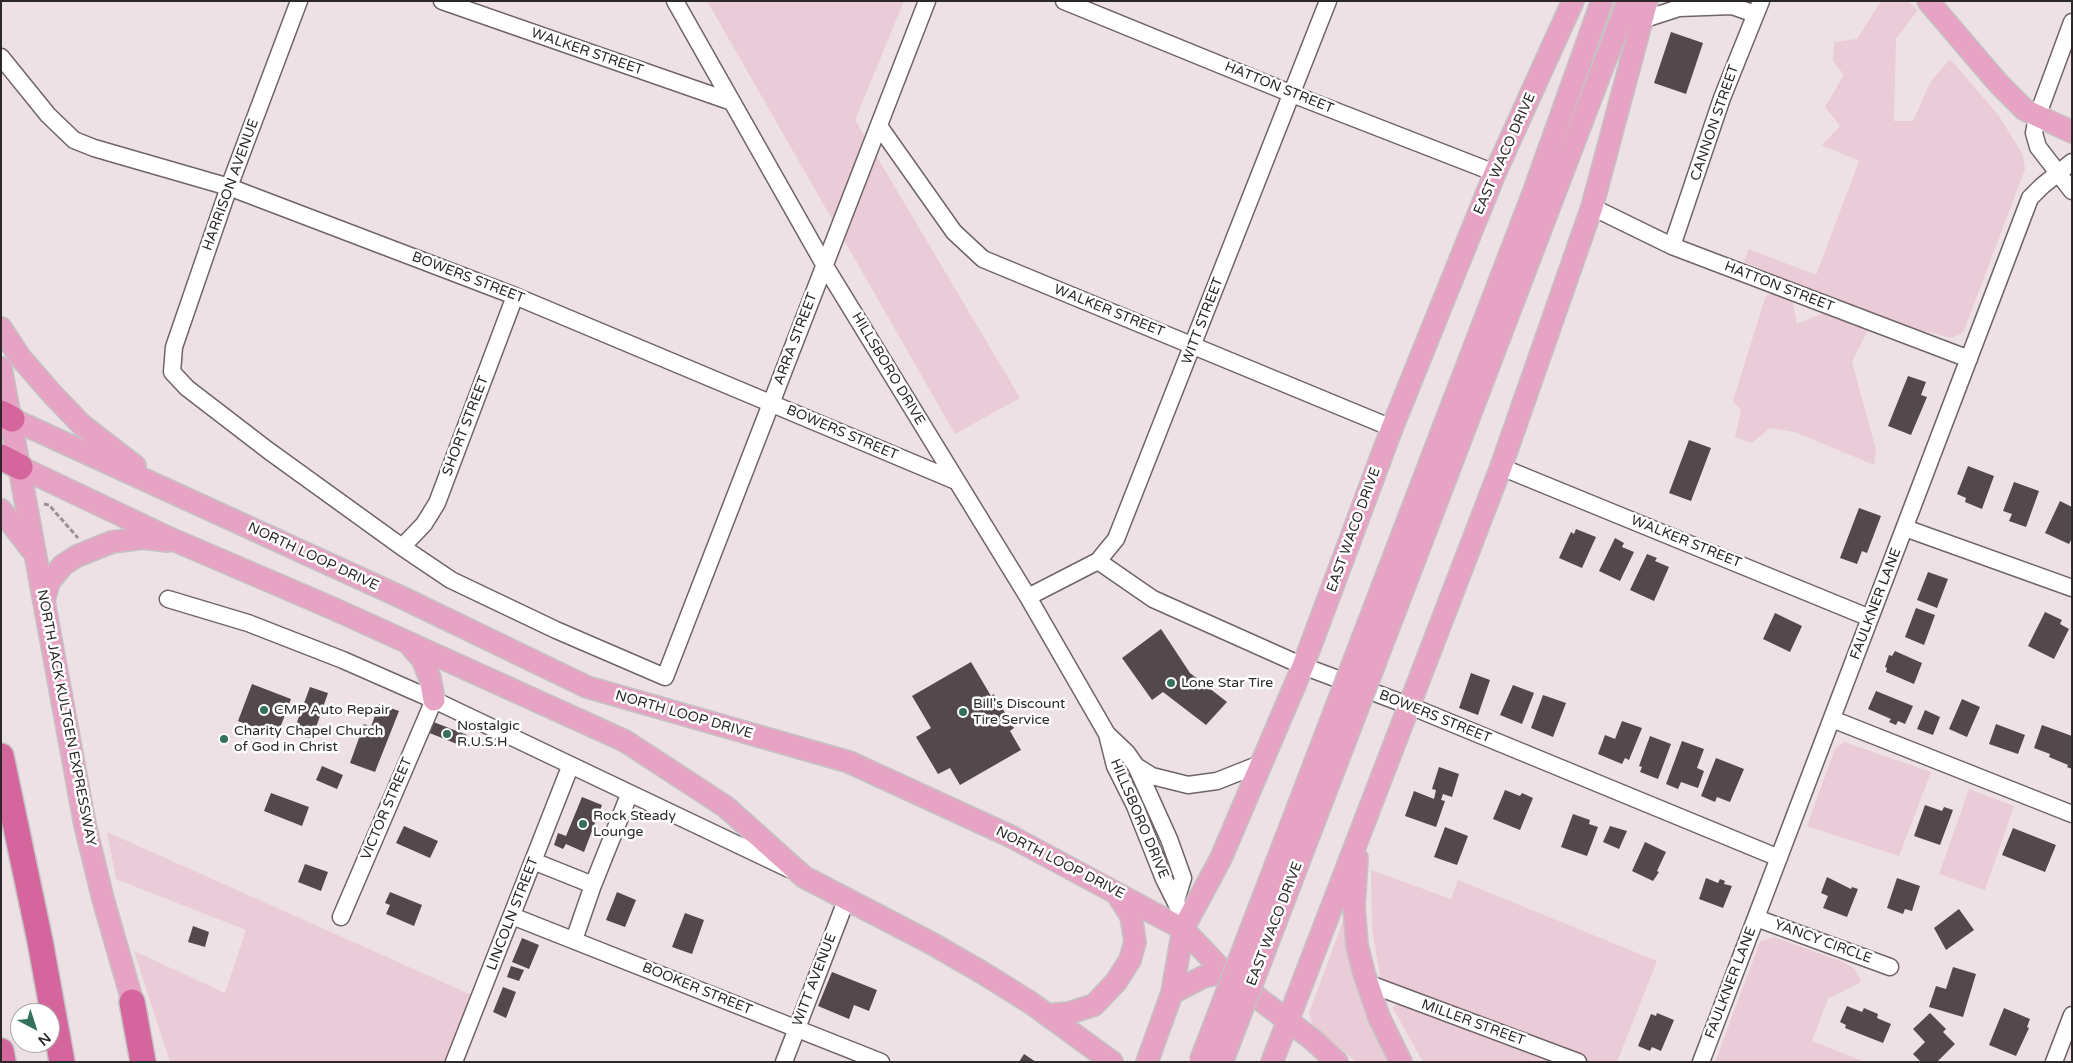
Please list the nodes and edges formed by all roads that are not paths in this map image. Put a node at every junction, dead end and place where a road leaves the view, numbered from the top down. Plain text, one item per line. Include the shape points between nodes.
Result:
1 (299, 1) edge
2 (442, 1) edge
3 (675, 1) edge
4 (927, 1) edge
5 (1064, 1) edge
6 (1328, 1) edge
7 (1573, 1) edge
8 (1602, 1) edge
9 (1628, 1) edge
10 (1928, 1) edge
11 (1758, 8) edge
12 (1644, 11) edge
13 (2072, 22) edge
14 (1, 57) edge
15 (1292, 94) junction
16 (732, 102) junction
17 (2037, 117) junction
18 (879, 126) junction
19 (2072, 132) edge
20 (2072, 162) edge
21 (1496, 173) junction
22 (2058, 173) junction
23 (229, 187) junction
24 (2072, 191) edge
25 (1592, 207) junction
26 (1672, 246) junction
27 (825, 266) junction
28 (515, 296) junction
29 (1, 328) edge
30 (1193, 345) junction
31 (1969, 359) junction
32 (1, 368) edge
33 (771, 403) junction
34 (7, 416) edge
35 (1392, 428) junction
36 (11, 462) edge
37 (1502, 467) junction
38 (956, 480) junction
39 (167, 490) junction
40 (1, 510) edge
41 (1905, 528) junction
42 (1414, 534) junction
43 (180, 543) junction
44 (402, 547) junction
45 (36, 555) junction
46 (1098, 561) junction
47 (2072, 588) edge
48 (1028, 597) junction
49 (168, 599) dead end
50 (44, 600) junction
51 (1870, 618) junction
52 (407, 642) junction
53 (1303, 666) junction
54 (434, 700) junction
55 (1410, 706) junction
56 (1832, 720) junction
57 (1107, 734) junction
58 (1, 756) edge
59 (1260, 764) junction
60 (1136, 766) junction
61 (570, 767) junction
62 (629, 795) junction
63 (2072, 814) edge
64 (1358, 836) junction
65 (1779, 858) junction
66 (533, 861) junction
67 (804, 877) junction
68 (593, 885) junction
69 (1116, 891) junction
70 (847, 898) junction
71 (1176, 901) junction
72 (512, 916) junction
73 (341, 918) dead end
74 (1756, 918) junction
75 (1183, 929) junction
76 (574, 940) junction
77 (40, 941) junction
78 (1890, 967) dead end
79 (1224, 972) junction
80 (1367, 983) junction
81 (1172, 993) junction
82 (132, 1002) junction
83 (2072, 1014) edge
84 (1047, 1015) junction
85 (1288, 1021) junction
86 (797, 1028) junction
87 (1, 1051) edge
88 (4, 1062) edge
89 (62, 1062) edge
90 (76, 1062) edge
91 (143, 1062) edge
92 (152, 1062) edge
93 (454, 1062) edge
94 (784, 1062) edge
95 (881, 1062) edge
96 (1112, 1062) edge
97 (1147, 1062) edge
98 (1200, 1062) edge
99 (1222, 1062) edge
100 (1272, 1062) edge
101 (1337, 1062) edge
102 (1402, 1062) edge
103 (1578, 1062) edge
104 (1701, 1062) edge
105 (2054, 1062) edge

1 - 23 street, HARRISON AVENUE
2 - 16 street, WALKER STREET
3 - 16 street, HILLSBORO DRIVE
4 - 18 street, ARRA STREET
5 - 15 street, HATTON STREET
6 - 15 street, WITT STREET
7 - 21 main road, EAST WACO DRIVE
8 - 42 main road, EAST WACO DRIVE
9 - 42 main road, EAST WACO DRIVE
10 - 17 main road via 2012,99
11 - 12 street via 1732,6
11 - 26 street, CANNON STREET via 1722,98
12 - 25 main road
13 - 17 street
14 - 23 street, BOWERS STREET via 48,116 74,140
15 - 21 street, HATTON STREET
15 - 30 street, WITT STREET
16 - 27 street, HILLSBORO DRIVE
17 - 19 main road
17 - 22 street via 2035,141
18 - 27 street, ARRA STREET
18 - 30 street, WALKER STREET via 954,232 982,259
20 - 22 street, FAULKNER LANE
21 - 35 main road, EAST WACO DRIVE
22 - 24 street
22 - 31 street, FAULKNER LANE via 2030,198
23 - 28 street, BOWERS STREET
23 - 44 street, HARRISON AVENUE via 174,347 172,372 187,388
25 - 26 street, HATTON STREET
25 - 37 main road
26 - 31 street, HATTON STREET
27 - 33 street, ARRA STREET
27 - 38 street, HILLSBORO DRIVE
28 - 33 street, BOWERS STREET
28 - 44 street, SHORT STREET via 437,504 424,524
29 - 39 main road via 36,376 82,424
30 - 35 street, WALKER STREET
30 - 46 street, WITT STREET via 1116,539
31 - 41 street, FAULKNER LANE
32 - 34 main road, NORTH JACK KULTGEN EXPRESSWAY
33 - 38 street, BOWERS STREET
33 - 44 street, ARRA STREET via 665,677 451,580
34 - 36 main road, NORTH JACK KULTGEN EXPRESSWAY
34 - 39 main road, NORTH LOOP DRIVE
35 - 53 main road, EAST WACO DRIVE
36 - 43 main road
36 - 45 main road, NORTH JACK KULTGEN EXPRESSWAY
37 - 51 street, WALKER STREET
37 - 55 main road
38 - 48 street, HILLSBORO DRIVE
39 - 69 main road, NORTH LOOP DRIVE via 587,687 849,762 1012,837
40 - 45 main road
41 - 47 street
41 - 51 street, FAULKNER LANE
42 - 98 main road, EAST WACO DRIVE, bridge
42 - 99 main road, EAST WACO DRIVE, bridge
43 - 50 main road via 143,538 112,542 77,556 63,565 49,582
43 - 52 main road
45 - 50 main road, NORTH JACK KULTGEN EXPRESSWAY
46 - 48 street, WITT STREET
46 - 53 street, BOWERS STREET via 1153,599
48 - 57 street, HILLSBORO DRIVE
49 - 54 street via 248,623
50 - 82 main road, NORTH JACK KULTGEN EXPRESSWAY via 85,825
51 - 56 street, FAULKNER LANE
52 - 54 main road via 422,659
52 - 67 main road via 625,741 726,807
53 - 55 street, BOWERS STREET
53 - 59 main road, EAST WACO DRIVE
54 - 61 street
54 - 73 street, VICTOR STREET
55 - 64 main road
55 - 65 street, BOWERS STREET
56 - 63 street
56 - 65 street, FAULKNER LANE
57 - 60 street, HILLSBORO DRIVE
57 - 71 street, HILLSBORO DRIVE via 1114,766
58 - 77 highway
59 - 60 street via 1217,781 1188,785 1152,776
59 - 75 main road, EAST WACO DRIVE via 1222,858
60 - 71 street, HILLSBORO DRIVE via 1183,878
61 - 62 street
61 - 66 street, LINCOLN STREET
62 - 67 street
62 - 68 street
64 - 80 main road via 1354,907
64 - 85 main road
65 - 74 street, FAULKNER LANE
66 - 68 street
66 - 72 street, LINCOLN STREET
67 - 70 main road
68 - 76 street
69 - 75 main road, NORTH LOOP DRIVE
69 - 84 main road via 1131,916 1135,942 1130,960 1116,982 1094,1005 1069,1013
70 - 84 main road via 931,942
70 - 86 street, WITT AVENUE
71 - 75 street, HILLSBORO DRIVE
72 - 76 street, BOOKER STREET
72 - 93 street, LINCOLN STREET
74 - 78 street, YANCY CIRCLE
74 - 104 street, FAULKNER LANE
75 - 79 main road, NORTH LOOP DRIVE
75 - 81 main road, EAST WACO DRIVE
76 - 86 street, BOOKER STREET
77 - 89 highway
77 - 90 highway
79 - 81 main road via 1203,977
79 - 85 main road, NORTH LOOP DRIVE
80 - 102 main road
80 - 103 street, MILLER STREET
81 - 97 main road, EAST WACO DRIVE
82 - 91 highway
82 - 92 main road, NORTH JACK KULTGEN EXPRESSWAY
83 - 105 street
84 - 96 main road
85 - 100 main road
85 - 101 main road, NORTH LOOP DRIVE
86 - 94 street, WITT AVENUE
86 - 95 street, BOOKER STREET
87 - 88 highway

